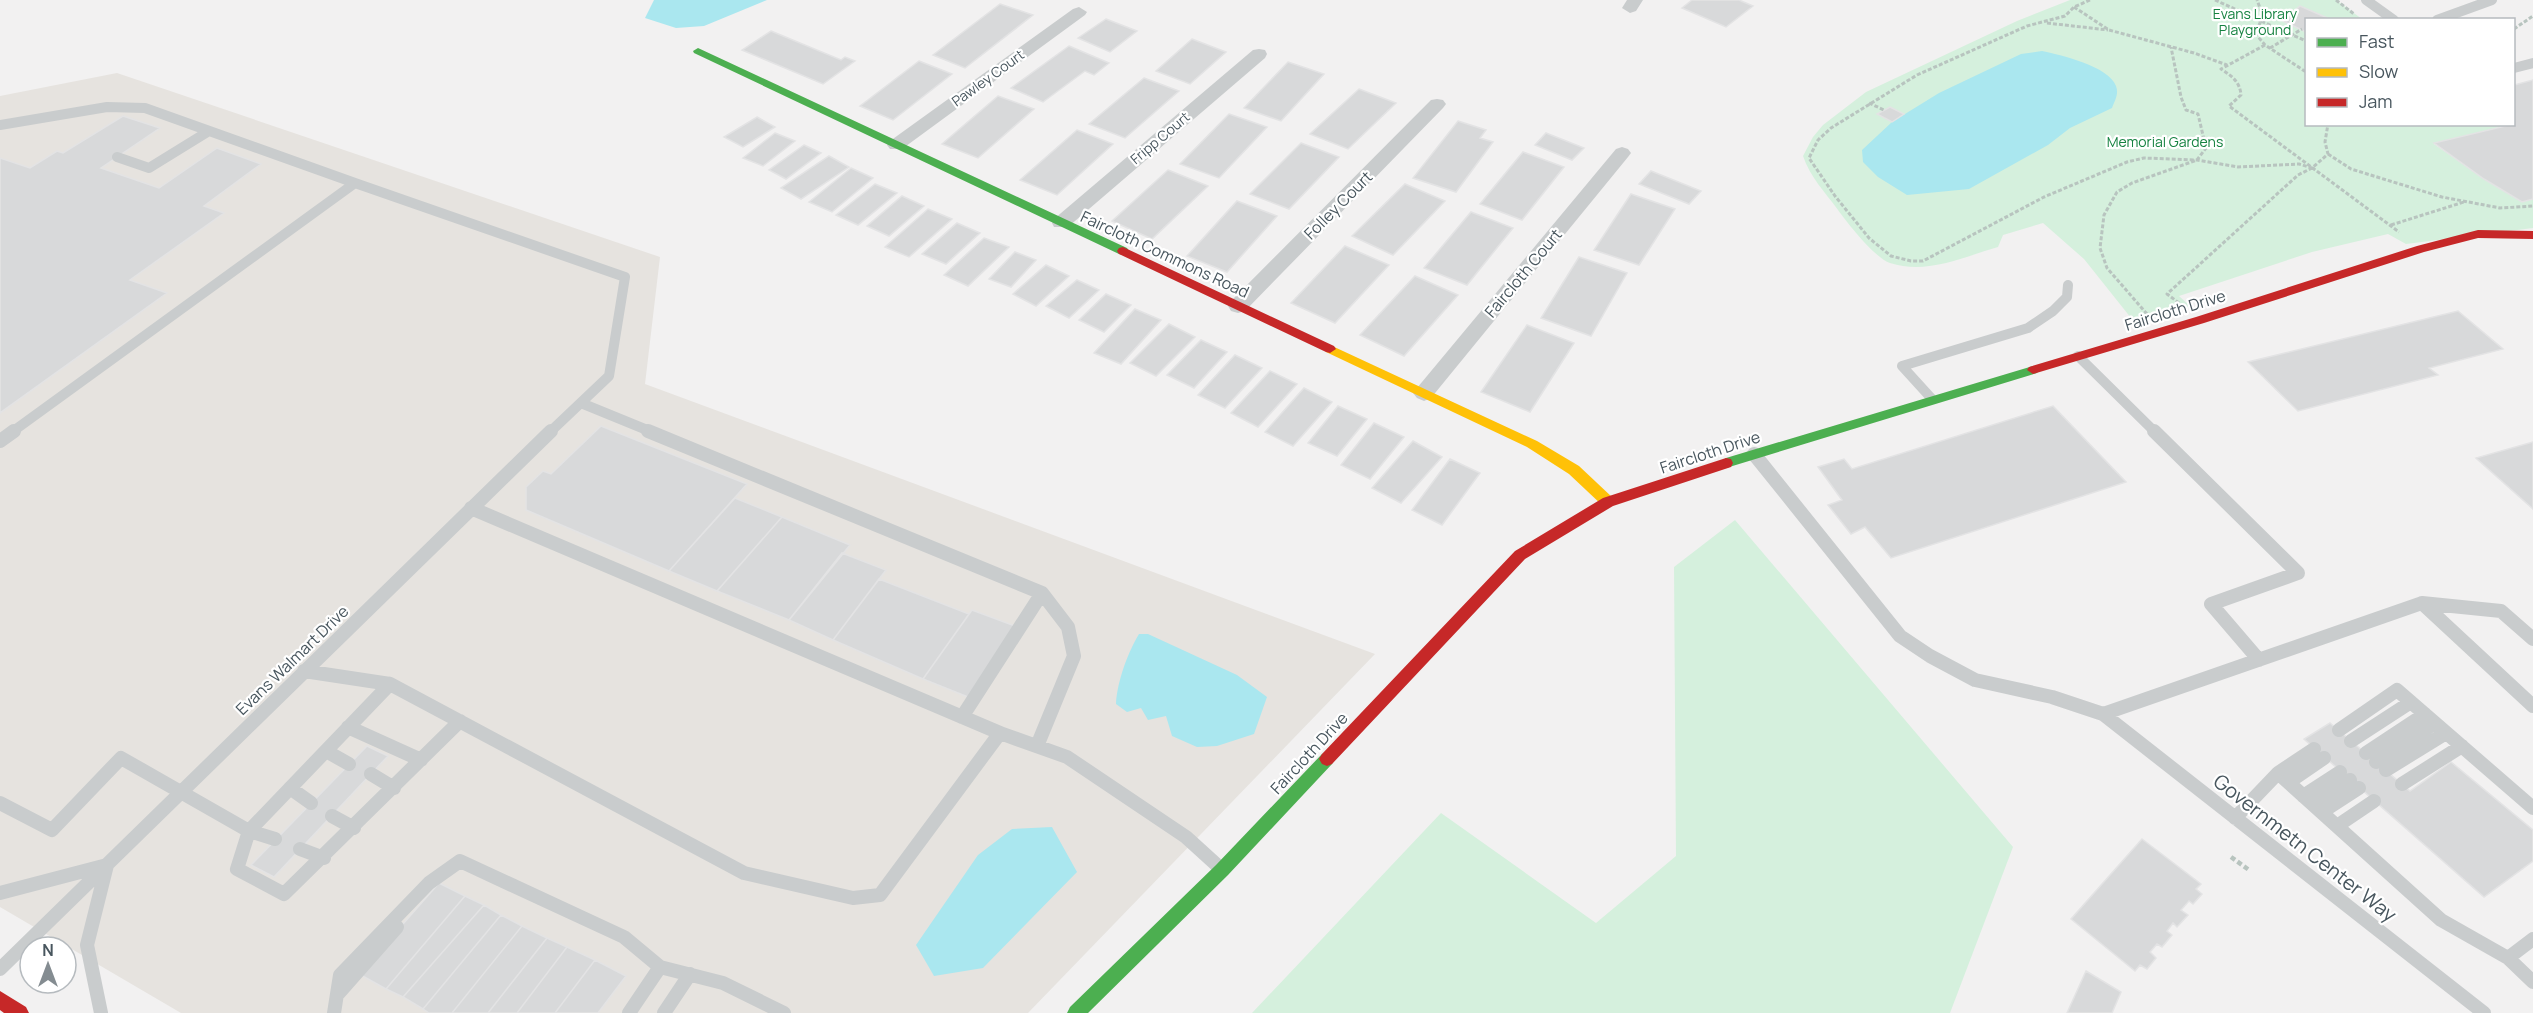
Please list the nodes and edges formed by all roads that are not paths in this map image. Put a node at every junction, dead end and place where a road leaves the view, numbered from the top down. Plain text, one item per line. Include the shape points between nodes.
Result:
1 (2366, 0) edge
2 (2492, 0) edge
3 (1079, 12) dead end
4 (2391, 18) edge
5 (2442, 18) edge
6 (698, 51) dead end
7 (1259, 54) dead end
8 (2533, 63) edge
9 (2515, 69) edge
10 (1437, 104) dead end
11 (0, 124) edge
12 (209, 131) junction
13 (896, 145) junction
14 (1622, 153) dead end
15 (117, 157) dead end
16 (355, 183) junction
17 (1061, 223) junction
18 (2533, 235) edge
19 (2068, 285) dead end
20 (1238, 306) junction
21 (2078, 357) junction
22 (1424, 393) junction
23 (1932, 399) junction
24 (581, 403) junction
25 (0, 441) edge
26 (1755, 454) junction
27 (1608, 502) junction
28 (471, 508) junction
29 (1042, 592) junction
30 (2422, 603) junction
31 (2533, 639) edge
32 (2259, 660) junction
33 (304, 671) junction
34 (390, 684) junction
35 (2411, 702) junction
36 (2533, 706) edge
37 (2103, 714) junction
38 (962, 717) junction
39 (460, 721) junction
40 (2435, 723) junction
41 (348, 727) junction
42 (2339, 730) dead end
43 (1000, 733) junction
44 (2351, 741) dead end
45 (1037, 746) junction
46 (2462, 746) junction
47 (326, 751) junction
48 (2319, 753) dead end
49 (421, 760) junction
50 (349, 764) dead end
51 (371, 774) dead end
52 (2283, 778) junction
53 (2402, 784) dead end
54 (290, 788) junction
55 (394, 788) junction
56 (181, 791) junction
57 (2374, 801) dead end
58 (0, 803) edge
59 (311, 803) dead end
60 (2313, 804) junction
61 (2533, 808) edge
62 (332, 816) dead end
63 (2235, 818) junction
64 (2337, 826) junction
65 (354, 828) junction
66 (249, 831) junction
67 (275, 839) dead end
68 (300, 849) dead end
69 (324, 858) junction
70 (106, 865) junction
71 (1222, 870) junction
72 (0, 893) edge
73 (2533, 939) edge
74 (2508, 958) junction
75 (660, 967) junction
76 (0, 969) edge
77 (690, 974) junction
78 (2533, 982) edge
79 (0, 1000) edge
80 (20, 1013) edge
81 (101, 1013) edge
82 (334, 1013) edge
83 (629, 1013) edge
84 (664, 1013) edge
85 (784, 1013) edge
86 (1076, 1013) edge
87 (2484, 1013) edge

1 - 4 lane
2 - 5 lane
3 - 13 street, Pawley Court
6 - 13 street, Faircloth Commons Road
7 - 17 street, Fripp Court
8 - 9 lane
10 - 20 street, Folley Court
11 - 12 lane via 107,106 145,108
12 - 15 lane via 149,168
12 - 16 lane
13 - 17 street, Faircloth Commons Road
14 - 22 street, Faircloth Court
16 - 24 lane, Evans Walmart Drive via 625,277 609,376
16 - 25 lane
17 - 20 street, Faircloth Commons Road
18 - 21 street, Faircloth Drive via 2478,234
19 - 23 lane via 2067,297 2028,328 1902,366
20 - 22 street, Faircloth Commons Road
21 - 23 street, Faircloth Drive
21 - 32 lane via 2298,573 2211,604
22 - 27 street, Faircloth Commons Road via 1559,459
23 - 26 street, Faircloth Drive
24 - 28 lane, Evans Walmart Drive
24 - 29 lane
26 - 27 street, Faircloth Drive
26 - 37 lane, Governmetn Center Way via 1900,636 1975,680 2052,697
27 - 71 street, Faircloth Drive via 1520,555
28 - 33 lane, Evans Walmart Drive
28 - 38 lane
29 - 38 lane
29 - 45 lane via 1068,627 1074,656
30 - 31 lane via 2501,611
30 - 32 lane
30 - 36 lane
32 - 37 lane
33 - 34 lane
33 - 56 lane, Evans Walmart Drive
34 - 39 lane
34 - 41 lane
35 - 40 lane
35 - 42 lane via 2397,690
35 - 44 lane
37 - 63 lane, Governmetn Center Way
38 - 43 lane
39 - 43 lane via 744,873 853,898 880,895
39 - 49 lane
40 - 40 lane via 2376,762
40 - 46 lane
41 - 47 lane
41 - 49 lane
43 - 45 lane
45 - 71 lane via 1077,763 1186,837
46 - 53 lane
46 - 61 lane
47 - 50 lane
47 - 54 lane
48 - 52 lane
49 - 55 lane
51 - 55 lane
52 - 60 lane
52 - 63 lane
54 - 59 lane
54 - 66 lane
55 - 65 lane
56 - 58 lane via 121,758 52,830
56 - 66 lane
56 - 70 lane, Evans Walmart Drive
57 - 64 lane
60 - 60 lane via 2350,780
60 - 64 lane
62 - 65 lane
63 - 87 lane, Governmetn Center Way
64 - 74 lane via 2440,920
65 - 69 lane
66 - 67 lane
66 - 69 lane via 237,869 284,894
68 - 69 lane
70 - 72 lane
70 - 76 lane, Evans Walmart Drive
70 - 81 lane via 87,945
71 - 86 street, Faircloth Drive
73 - 74 lane
74 - 78 lane
75 - 77 lane
75 - 82 lane via 624,937 460,861 429,883 408,915 337,996
75 - 83 lane
77 - 84 lane
77 - 85 lane via 723,982
79 - 80 street

